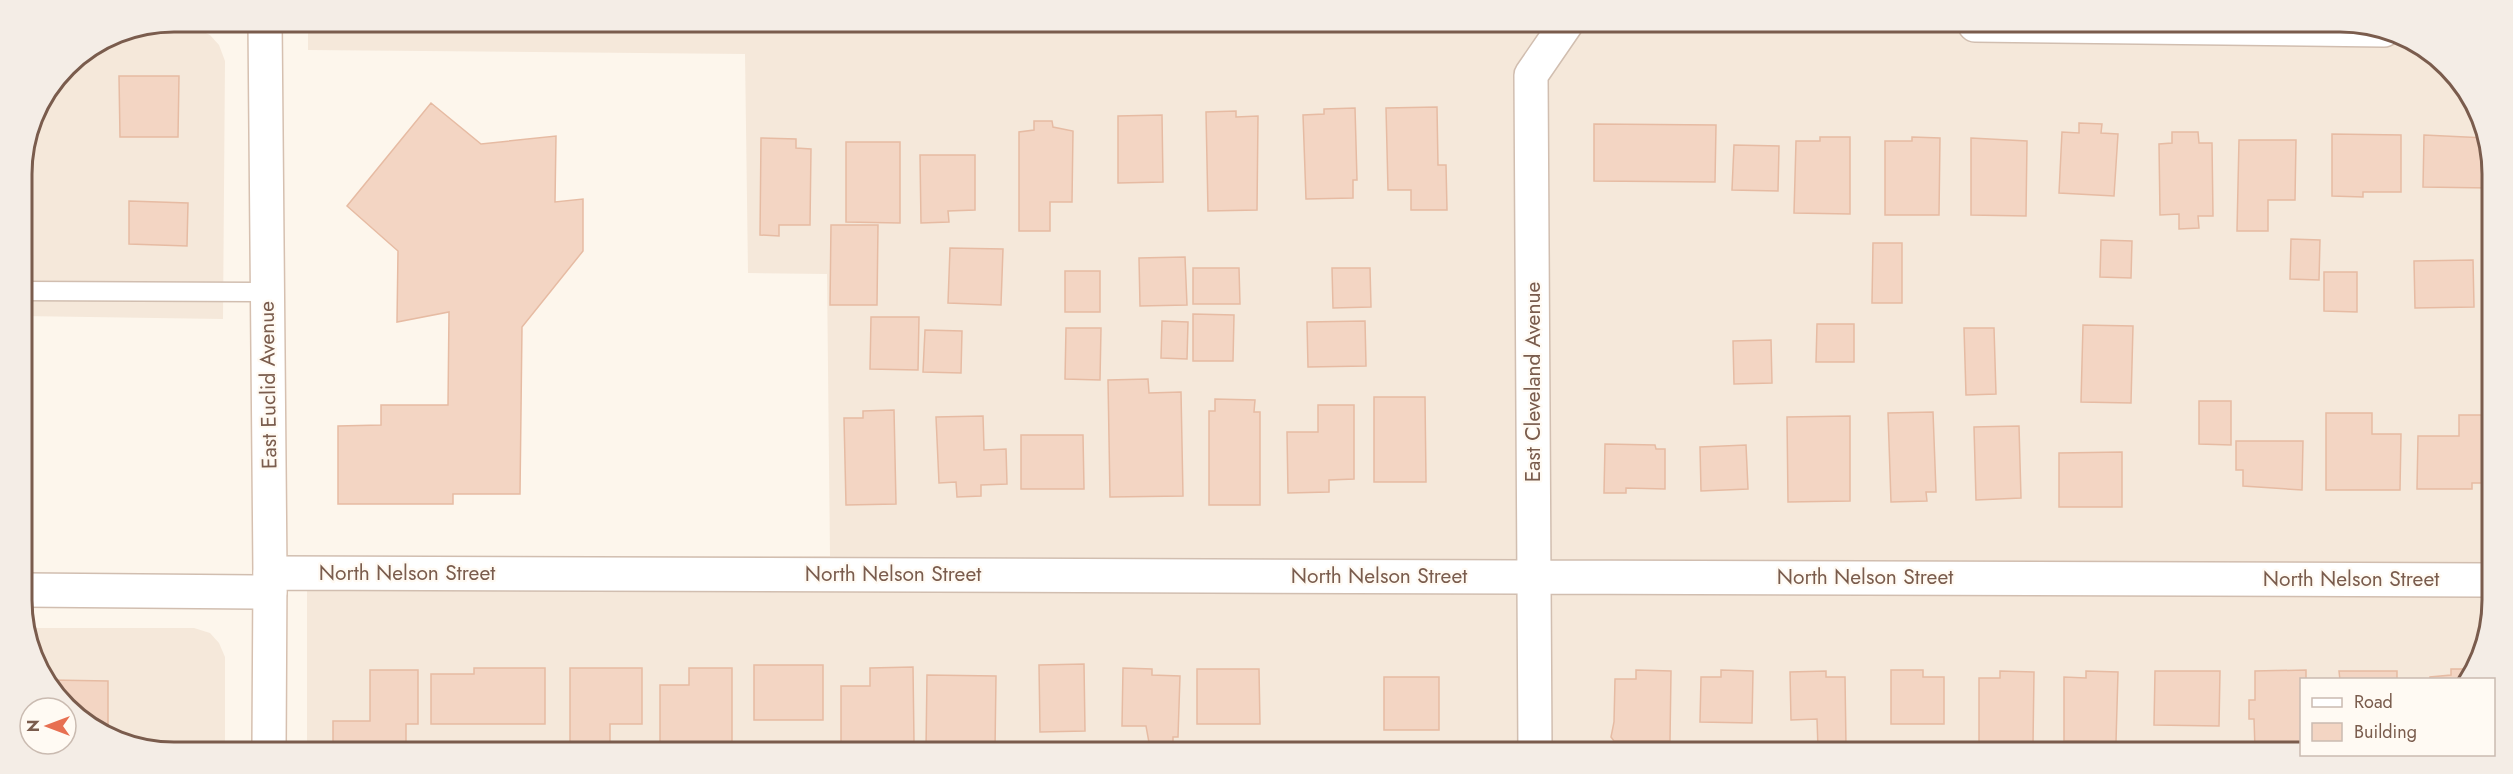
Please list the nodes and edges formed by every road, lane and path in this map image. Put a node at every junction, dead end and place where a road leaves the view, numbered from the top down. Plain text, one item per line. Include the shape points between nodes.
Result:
1 (265, 32) edge
2 (1561, 32) edge
3 (32, 291) edge
4 (266, 292) junction
5 (1534, 576) junction
6 (2482, 580) edge
7 (270, 582) junction
8 (32, 590) edge
9 (268, 742) edge
10 (1535, 742) edge

1 - 4 street, East Euclid Avenue
2 - 5 street, East Cleveland Avenue via 1531,75
3 - 4 lane
4 - 7 street, East Euclid Avenue
5 - 6 street, North Nelson Street
5 - 7 street, North Nelson Street
5 - 10 street, East Cleveland Avenue
7 - 8 street, North Nelson Street
7 - 9 street, East Euclid Avenue

